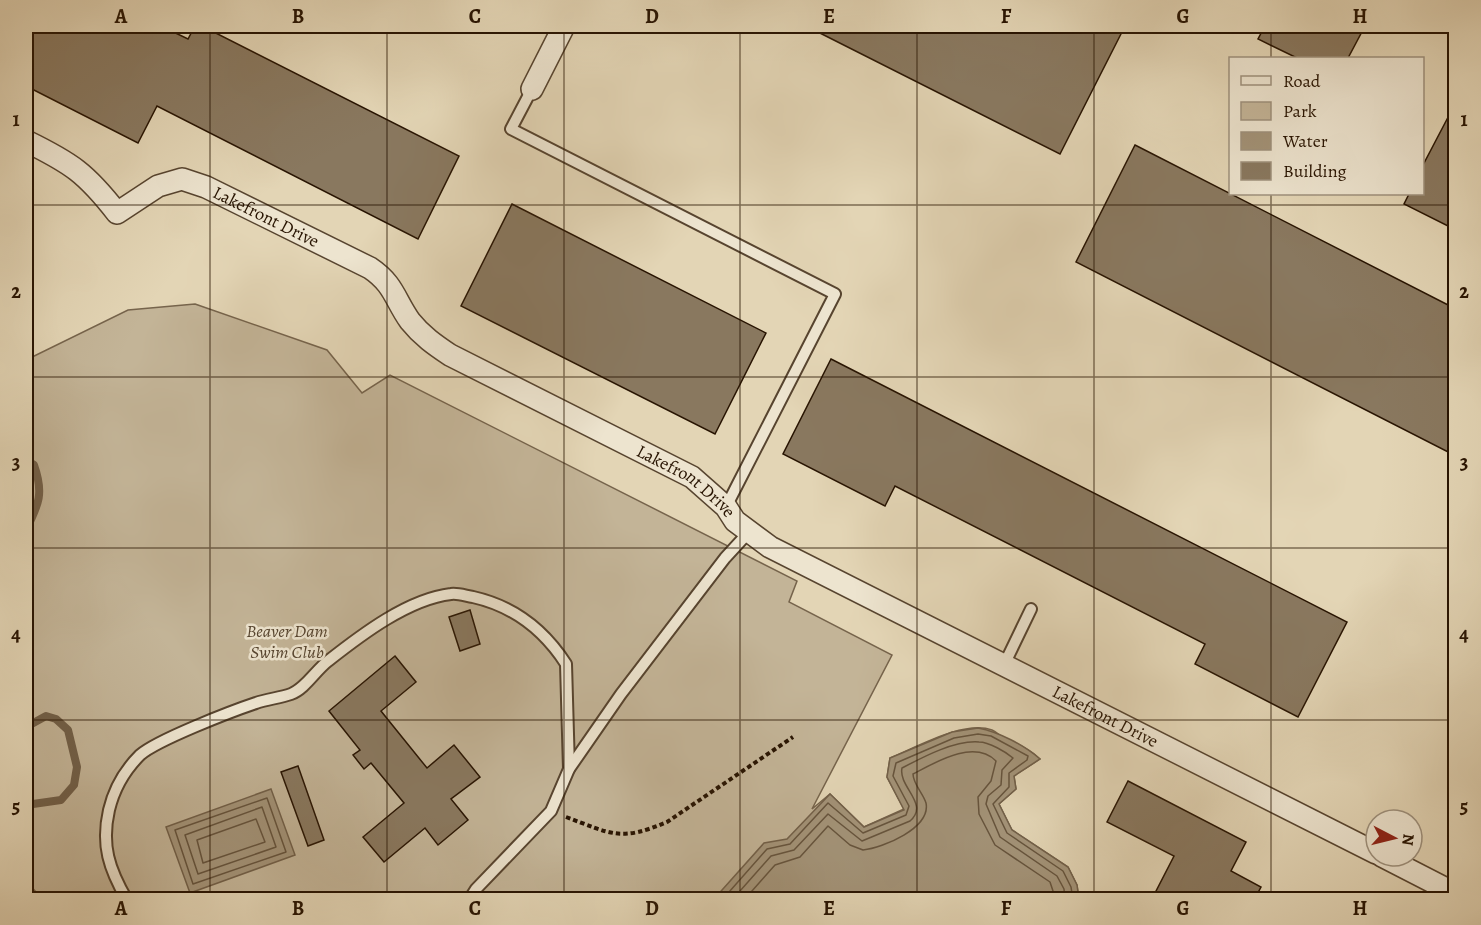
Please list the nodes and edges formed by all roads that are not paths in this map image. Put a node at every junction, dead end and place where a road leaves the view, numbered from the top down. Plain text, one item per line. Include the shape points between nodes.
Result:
1 (564, 26) edge
2 (532, 89) joint
3 (26, 141) edge
4 (726, 507) junction
5 (748, 533) junction
6 (1031, 609) dead end
7 (1004, 665) junction
8 (569, 769) junction
9 (1364, 847) edge
10 (1405, 868) edge
11 (1455, 894) edge
12 (127, 900) edge
13 (469, 900) edge

1 - 2 street
2 - 4 lane via 511,129 835,294
3 - 4 street, Lakefront Drive via 78,168 117,213 158,186 182,179 206,187 370,268 383,277 425,338 450,355 692,477
4 - 5 street, Lakefront Drive
5 - 7 street, Lakefront Drive
5 - 8 lane via 621,694
6 - 7 lane
7 - 9 street, Lakefront Drive
8 - 12 lane via 566,664 557,650 540,631 511,611 453,593 433,597 382,622 326,662 294,693 246,707 142,753 124,774 111,799 104,830 105,852
8 - 13 lane via 551,811
10 - 11 street

